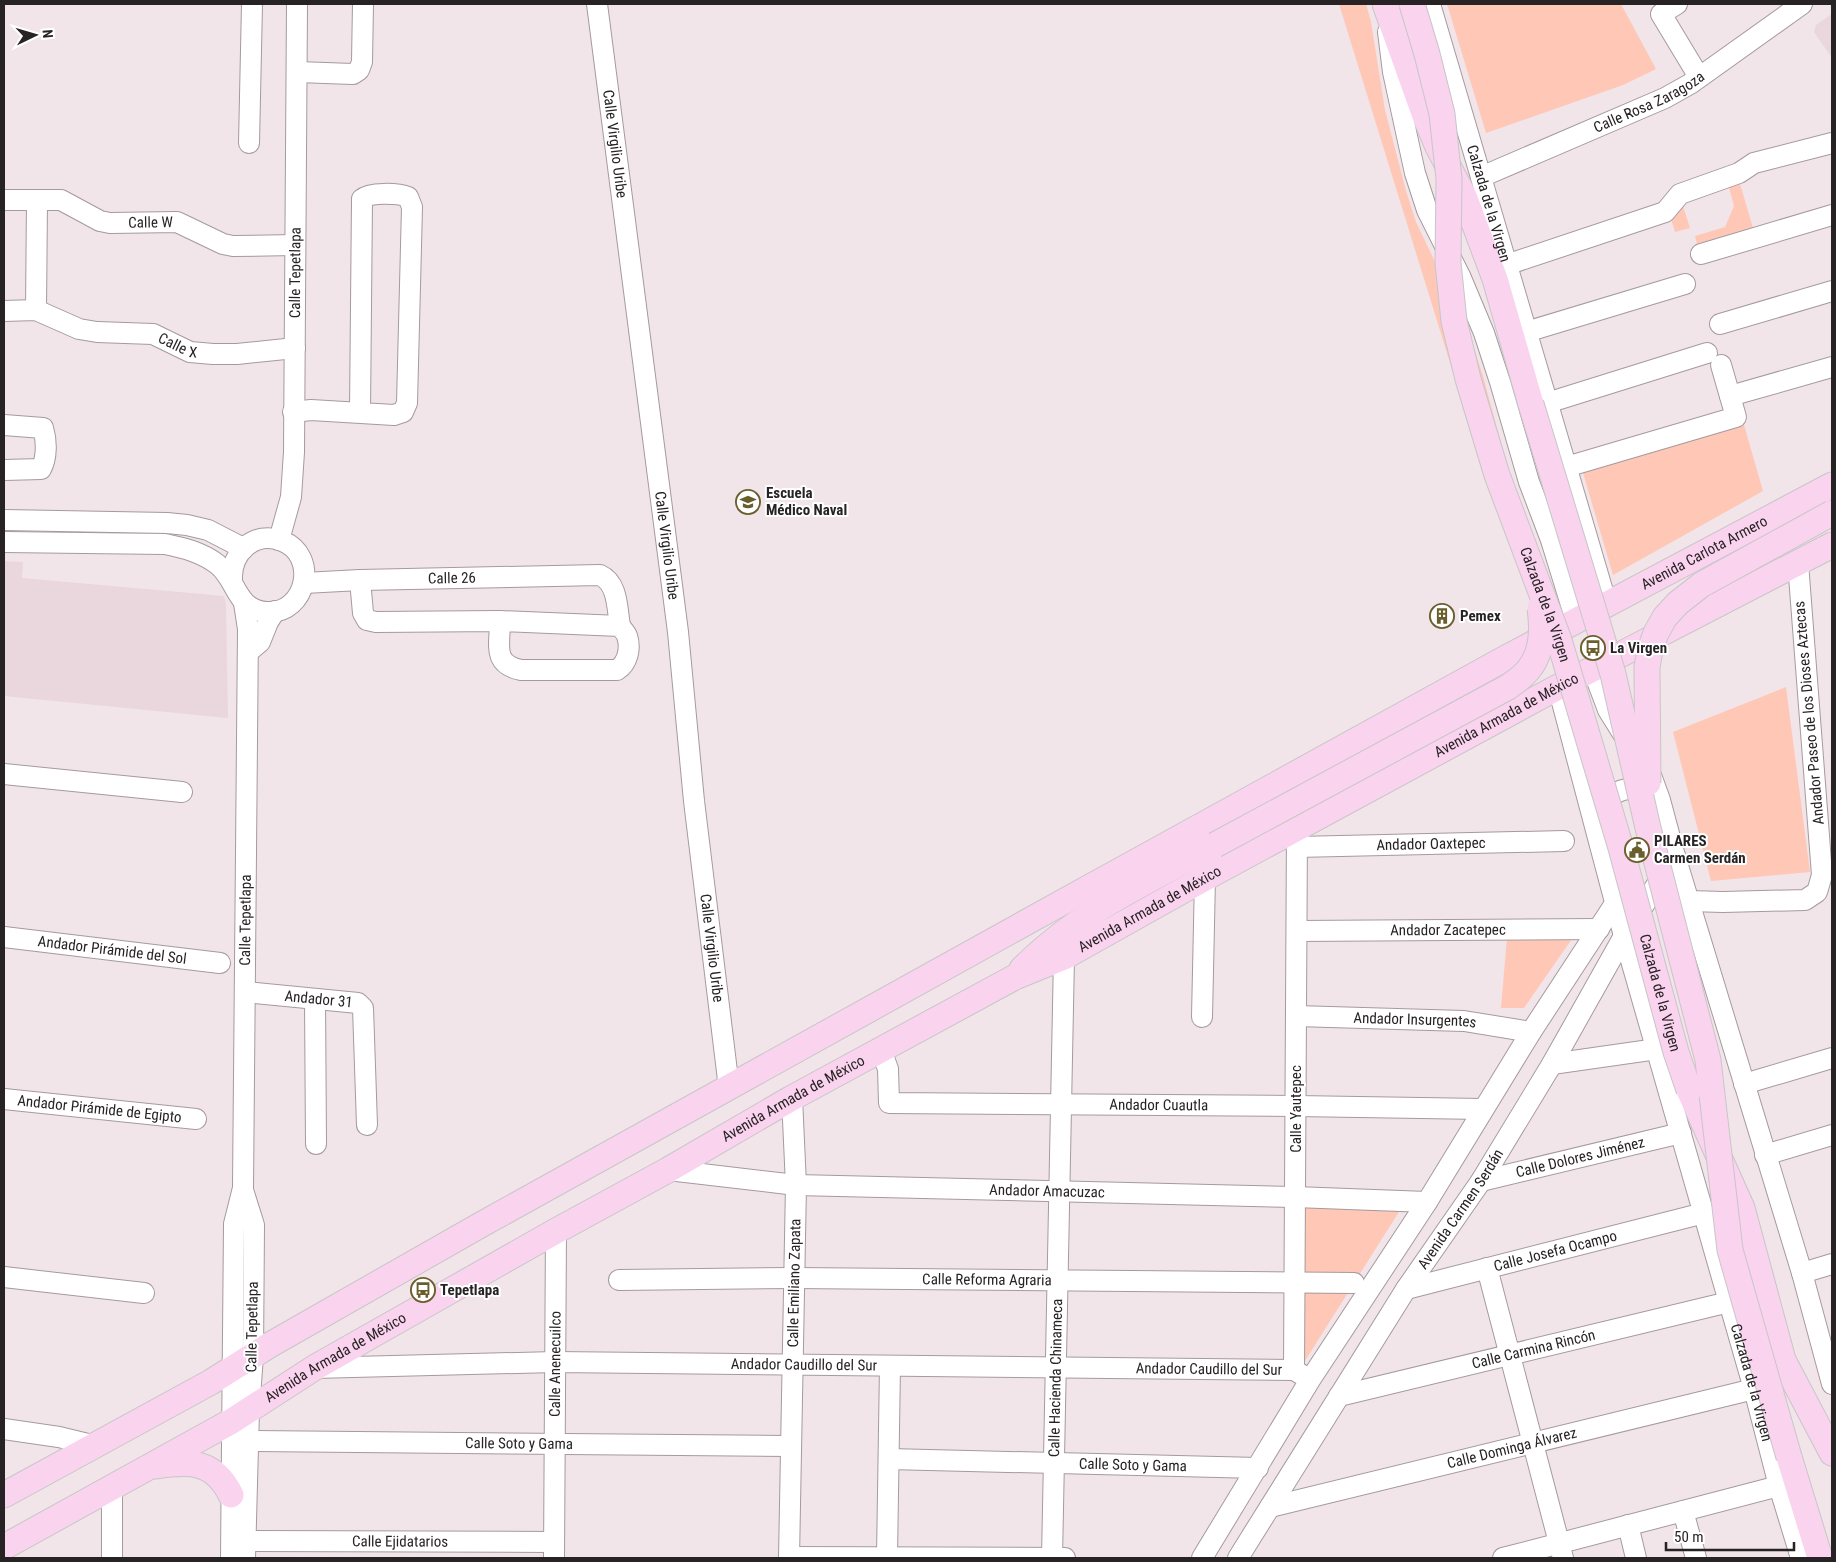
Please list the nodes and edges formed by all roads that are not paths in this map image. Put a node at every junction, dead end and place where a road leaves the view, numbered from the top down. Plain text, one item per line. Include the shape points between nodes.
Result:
1 (252, 4) edge
2 (297, 4) edge
3 (363, 4) edge
4 (597, 4) edge
5 (1412, 4) edge
6 (1430, 4) edge
7 (1677, 4) edge
8 (1802, 4) edge
9 (1385, 6) edge
10 (297, 72) junction
11 (1699, 77) junction
12 (249, 143) dead end
13 (1832, 143) edge
14 (1481, 177) junction
15 (4, 200) edge
16 (37, 201) junction
17 (1832, 215) edge
18 (295, 245) junction
19 (1701, 254) dead end
20 (1506, 265) junction
21 (1685, 284) dead end
22 (1832, 291) edge
23 (36, 310) junction
24 (4, 311) edge
25 (1720, 324) dead end
26 (1526, 332) junction
27 (295, 348) junction
28 (1832, 367) edge
29 (1730, 396) junction
30 (1539, 403) junction
31 (293, 412) junction
32 (360, 412) junction
33 (4, 425) edge
34 (1566, 467) junction
35 (4, 470) edge
36 (1832, 485) edge
37 (1832, 513) edge
38 (4, 520) edge
39 (187, 525) junction
40 (279, 540) junction
41 (4, 542) edge
42 (1832, 545) edge
43 (183, 548) junction
44 (242, 548) junction
45 (1798, 563) junction
46 (1534, 578) junction
47 (232, 579) junction
48 (360, 580) junction
49 (304, 583) junction
50 (244, 603) junction
51 (1607, 604) junction
52 (275, 611) junction
53 (500, 621) junction
54 (1576, 621) junction
55 (620, 626) junction
56 (248, 652) junction
57 (1593, 670) junction
58 (1558, 688) junction
59 (4, 774) edge
60 (182, 792) dead end
61 (1660, 800) junction
62 (1648, 828) junction
63 (1297, 838) junction
64 (1600, 839) junction
65 (1564, 841) dead end
66 (1675, 856) junction
67 (1205, 878) junction
68 (1689, 901) junction
69 (1616, 902) junction
70 (1599, 929) junction
71 (1297, 931) junction
72 (1624, 936) junction
73 (4, 937) edge
74 (1064, 957) junction
75 (220, 963) dead end
76 (1016, 977) junction
77 (246, 992) junction
78 (315, 999) junction
79 (1296, 1016) junction
80 (1202, 1017) dead end
81 (1531, 1032) junction
82 (1657, 1049) junction
83 (881, 1050) junction
84 (1832, 1058) edge
85 (1552, 1064) junction
86 (1744, 1084) junction
87 (730, 1088) junction
88 (792, 1098) junction
89 (4, 1099) edge
90 (1062, 1105) junction
91 (1296, 1106) junction
92 (1484, 1109) junction
93 (196, 1120) dead end
94 (367, 1125) dead end
95 (1681, 1133) junction
96 (1832, 1135) edge
97 (316, 1144) dead end
98 (1765, 1155) junction
99 (668, 1170) junction
100 (1481, 1181) junction
101 (796, 1185) junction
102 (242, 1188) junction
103 (1059, 1191) junction
104 (1295, 1197) junction
105 (1427, 1202) junction
106 (1704, 1213) junction
107 (556, 1231) junction
108 (1832, 1264) edge
109 (1488, 1268) junction
110 (1802, 1273) junction
111 (4, 1277) edge
112 (794, 1278) junction
113 (619, 1280) dead end
114 (1058, 1281) junction
115 (1294, 1283) junction
116 (1354, 1283) dead end
117 (1406, 1289) junction
118 (144, 1293) dead end
119 (1728, 1302) junction
120 (1510, 1355) junction
121 (253, 1356) junction
122 (555, 1362) junction
123 (793, 1365) junction
124 (890, 1366) junction
125 (1056, 1367) junction
126 (314, 1368) junction
127 (232, 1371) junction
128 (1302, 1375) junction
129 (1832, 1384) edge
130 (1754, 1389) junction
131 (1339, 1396) junction
132 (240, 1415) junction
133 (4, 1429) edge
134 (248, 1441) junction
135 (1533, 1443) junction
136 (554, 1444) junction
137 (96, 1446) junction
138 (791, 1446) junction
139 (1832, 1453) edge
140 (889, 1459) junction
141 (1054, 1463) junction
142 (149, 1467) junction
143 (1258, 1468) junction
144 (112, 1486) junction
145 (1779, 1486) junction
146 (4, 1495) edge
147 (231, 1495) junction
148 (1270, 1507) junction
149 (1684, 1511) junction
150 (1628, 1525) junction
151 (4, 1546) edge
152 (245, 1549) edge
153 (554, 1550) edge
154 (1561, 1551) edge
155 (887, 1557) junction
156 (112, 1558) edge
157 (230, 1558) edge
158 (789, 1558) edge
159 (1056, 1558) edge
160 (1202, 1558) edge
161 (1238, 1558) edge
162 (1505, 1558) edge
163 (1636, 1558) edge
164 (1696, 1558) edge
165 (1801, 1558) edge
166 (1820, 1558) edge

1 - 12 street
2 - 10 street, Calle Tepetlapa
3 - 10 street via 362,62 359,70 353,74
4 - 87 street, Calle Virgilio Uribe via 678,632 694,801
5 - 46 main road, Calzada de la Virgen, bridge via 1442,114 1449,179 1448,263 1454,321 1497,475
6 - 14 street, Calzada de la Virgen
7 - 11 street via 1660,14
8 - 11 street, Calle Rosa Zaragoza
9 - 30 main road, Calzada de la Virgen via 1425,116 1464,196
9 - 54 street via 1393,72 1415,173 1427,210 1484,333
10 - 18 street, Calle Tepetlapa
11 - 14 street, Calle Rosa Zaragoza via 1644,108
13 - 20 street via 1754,163 1740,173 1680,194 1665,212
14 - 20 street, Calzada de la Virgen
15 - 16 street, Calle W
16 - 18 street, Calle W via 61,200 110,223 177,222 232,246
16 - 23 street
17 - 19 street
18 - 27 street, Calle Tepetlapa
20 - 26 street, Calzada de la Virgen
21 - 26 street
22 - 25 street
23 - 24 street
23 - 27 street, Calle X via 80,329 153,334 190,352 237,354
26 - 30 street, Calzada de la Virgen
27 - 31 street, Calle Tepetlapa
28 - 29 street
29 - 30 street via 1714,359
29 - 34 street via 1736,417
30 - 34 street, Calzada de la Virgen
30 - 62 main road, Calzada de la Virgen, bridge via 1612,674
31 - 32 street
31 - 40 street, Calle Tepetlapa via 291,497
32 - 32 street via 394,415 402,412 407,403 412,207 408,197 401,195 367,195 362,199
33 - 35 street via 43,428 46,438 45,462 41,469
34 - 51 street, Calzada de la Virgen
36 - 51 main road, Avenida Carlota Armero
37 - 62 main road, bridge via 1701,585 1665,617 1650,650 1647,667
38 - 39 street
39 - 43 street
39 - 44 street via 208,530
40 - 44 street via 260,539
40 - 49 street via 293,548 302,560
41 - 43 street via 165,544
42 - 45 main road
43 - 47 street via 200,553 219,565
44 - 47 street via 233,563
45 - 57 main road
45 - 68 street, Andador Paseo de los Dioses Aztecas via 1822,875 1816,892 1805,900
46 - 76 main road, bridge via 1542,620 1538,656 1528,671 1508,687 1101,906 1040,952
46 - 139 main road, Calzada de la Virgen, bridge via 1559,640 1602,781 1688,1090 1742,1208 1783,1360
47 - 50 street
48 - 49 street, Calle 26
48 - 53 street via 363,613 367,620
48 - 55 street, Calle 26 via 600,575 613,586
49 - 52 street via 297,598
50 - 52 street via 259,611
50 - 56 street, Calle Tepetlapa
51 - 54 main road, Avenida Carlota Armero
52 - 56 street via 260,642
53 - 55 street
53 - 55 street via 503,663 521,670 618,670 627,658 627,635
54 - 87 main road
56 - 77 street, Calle Tepetlapa
57 - 58 main road, Avenida Armada de México
57 - 61 street via 1608,710 1648,767
58 - 63 main road, Avenida Armada de México
58 - 64 street, Calzada de la Virgen
59 - 60 street
61 - 64 street via 1647,790 1619,791 1608,800
61 - 66 street
62 - 166 main road, Calzada de la Virgen, bridge via 1708,1060 1730,1250
63 - 65 street, Andador Oaxtepec
63 - 67 main road, Avenida Armada de México
63 - 71 street, Calle Yautepec
64 - 69 street, Calzada de la Virgen
66 - 68 street
66 - 72 street, Avenida Carmen Serdán
67 - 74 main road, Avenida Armada de México
67 - 80 street
68 - 86 street
69 - 70 street, Avenida Carmen Serdán
69 - 72 street, Calzada de la Virgen
70 - 71 street, Andador Zacatepec
70 - 81 street, Avenida Carmen Serdán
71 - 79 street, Calle Yautepec
72 - 82 street, Calzada de la Virgen
72 - 85 street, Avenida Carmen Serdán
73 - 75 street, Andador Pirámide del Sol
74 - 76 main road, Avenida Armada de México
74 - 90 street, Calle Hacienda Chinameca
76 - 83 main road, Avenida Armada de México
77 - 78 street, Andador 31
77 - 102 street, Calle Tepetlapa
78 - 94 street, Andador 31 via 358,1004 363,1008
78 - 97 street
79 - 81 street, Andador Insurgentes via 1464,1021
79 - 91 street, Calle Yautepec
81 - 92 street, Avenida Carmen Serdán
82 - 85 street
82 - 95 street, Calzada de la Virgen
83 - 88 main road, Avenida Armada de México
83 - 90 street, Andador Cuautla via 888,1069 889,1103
84 - 86 street
85 - 100 street, Avenida Carmen Serdán
86 - 98 street
87 - 121 main road via 484,1223
88 - 99 main road, Avenida Armada de México
88 - 101 street, Calle Emiliano Zapata
89 - 93 street, Andador Pirámide de Egipto
90 - 91 street, Andador Cuautla
90 - 103 street, Calle Hacienda Chinameca
91 - 92 street, Andador Cuautla
91 - 104 street, Calle Yautepec
92 - 105 street, Avenida Carmen Serdán
95 - 100 street, Calle Dolores Jiménez
95 - 106 street, Calzada de la Virgen
96 - 98 street
98 - 110 street
99 - 101 street, Andador Amacuzac
99 - 107 main road, Avenida Armada de México
100 - 117 street, Avenida Carmen Serdán
101 - 103 street, Andador Amacuzac
101 - 112 street, Calle Emiliano Zapata
102 - 121 street, Calle Tepetlapa via 254,1225
102 - 127 street, Calle Tepetlapa via 234,1224
103 - 104 street, Andador Amacuzac
103 - 114 street, Calle Hacienda Chinameca
104 - 105 street, Andador Amacuzac
104 - 115 street, Calle Yautepec
105 - 128 street, Avenida Carmen Serdán
106 - 109 street, Calle Josefa Ocampo
106 - 119 street, Calzada de la Virgen
107 - 122 street, Calle Anenecuilco
107 - 126 main road, Avenida Armada de México
108 - 110 street
109 - 117 street, Calle Josefa Ocampo
109 - 120 street
110 - 129 street
111 - 118 street
112 - 113 street, Calle Reforma Agraria
112 - 114 street, Calle Reforma Agraria
112 - 123 street, Calle Emiliano Zapata
114 - 115 street, Calle Reforma Agraria
114 - 125 street, Calle Hacienda Chinameca
115 - 116 street, Calle Reforma Agraria
115 - 128 street, Calle Yautepec
117 - 131 street, Avenida Carmen Serdán
119 - 120 street, Calle Carmina Rincón
119 - 130 street, Calzada de la Virgen
120 - 131 street, Calle Carmina Rincón
120 - 135 street
121 - 127 main road
121 - 132 street, Calle Tepetlapa
122 - 123 street, Andador Caudillo del Sur
122 - 126 street, Andador Caudillo del Sur
122 - 136 street, Calle Anenecuilco
123 - 124 street, Andador Caudillo del Sur
123 - 138 street, Calle Emiliano Zapata
124 - 125 street, Andador Caudillo del Sur
124 - 140 street
125 - 128 street, Andador Caudillo del Sur
125 - 141 street, Calle Hacienda Chinameca
126 - 132 main road, Avenida Armada de México
127 - 132 street, Calle Tepetlapa
127 - 137 main road
128 - 143 street, Avenida Carmen Serdán
130 - 135 street, Calle Dominga Álvarez
130 - 145 street, Calzada de la Virgen
131 - 148 street, Avenida Carmen Serdán
132 - 134 street, Calle Tepetlapa
132 - 142 main road, Avenida Armada de México
132 - 147 street, Calle Tepetlapa
133 - 137 street
134 - 136 street, Calle Soto y Gama
134 - 152 street, Calle Tepetlapa
135 - 148 street, Calle Dominga Álvarez
135 - 154 street
136 - 138 street, Calle Soto y Gama
136 - 153 street, Calle Anenecuilco
137 - 146 main road
138 - 158 street, Calle Emiliano Zapata
140 - 141 street, Calle Soto y Gama
140 - 155 street
141 - 143 street, Calle Soto y Gama
141 - 159 street, Calle Hacienda Chinameca
142 - 144 main road, Avenida Armada de México
142 - 147 main road via 183,1463 206,1466 226,1484
143 - 160 street, Avenida Carmen Serdán
144 - 151 main road, Avenida Armada de México
144 - 156 street
145 - 149 street
145 - 165 street, Calzada de la Virgen
147 - 157 street, Calle Tepetlapa
148 - 161 street, Avenida Carmen Serdán
149 - 150 street
149 - 164 street
150 - 154 street
150 - 163 street
152 - 153 street, Calle Ejidatarios
154 - 162 street
155 - 158 street
155 - 159 street

